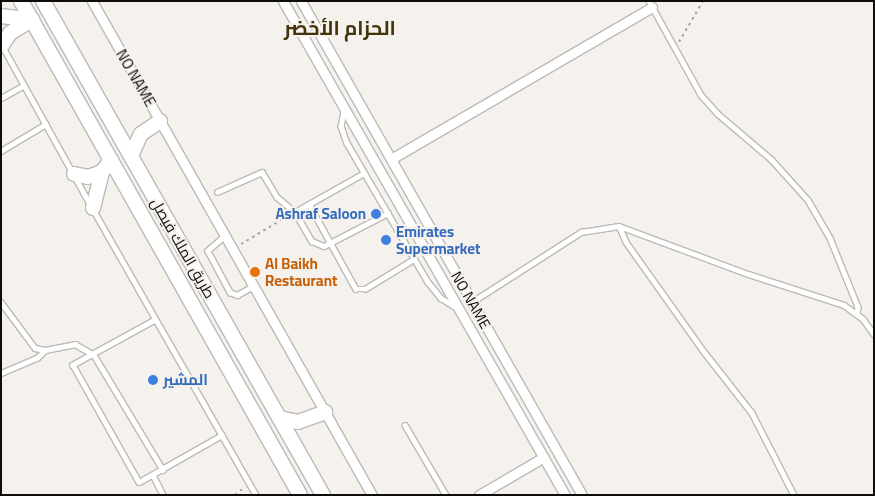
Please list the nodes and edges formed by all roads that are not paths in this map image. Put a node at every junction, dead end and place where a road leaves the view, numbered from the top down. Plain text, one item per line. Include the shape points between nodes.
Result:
1 (21, 1) edge
2 (43, 1) edge
3 (92, 1) edge
4 (283, 1) edge
5 (301, 1) edge
6 (651, 4) edge
7 (1, 16) edge
8 (32, 20) junction
9 (2, 44) edge
10 (24, 85) junction
11 (1, 98) edge
12 (344, 109) junction
13 (160, 122) junction
14 (46, 124) junction
15 (1, 151) edge
16 (131, 156) junction
17 (391, 159) junction
18 (112, 160) junction
19 (102, 172) junction
20 (364, 173) junction
21 (74, 174) junction
22 (217, 192) dead end
23 (309, 204) junction
24 (93, 208) junction
25 (295, 212) junction
26 (388, 214) junction
27 (619, 226) junction
28 (225, 236) junction
29 (330, 244) junction
30 (414, 259) junction
31 (253, 286) junction
32 (1, 302) edge
33 (472, 302) junction
34 (458, 309) junction
35 (857, 314) junction
36 (154, 320) junction
37 (874, 334) edge
38 (45, 350) junction
39 (94, 355) junction
40 (1, 373) edge
41 (324, 412) junction
42 (280, 418) junction
43 (405, 424) dead end
44 (222, 435) junction
45 (544, 457) junction
46 (162, 470) junction
47 (153, 475) junction
48 (163, 495) edge
49 (256, 495) edge
50 (300, 495) edge
51 (323, 495) edge
52 (372, 495) edge
53 (446, 495) edge
54 (479, 495) edge
55 (565, 495) edge
56 (582, 495) edge
57 (794, 495) edge

1 - 8 main road, طريق الملك فيصل
2 - 16 main road, طريق الملك فيصل
3 - 13 street, NO NAME
4 - 12 street, NO NAME
5 - 17 street, NO NAME
6 - 17 street
6 - 35 lane via 709,105 771,159 808,200 830,238 858,306
7 - 8 main road
8 - 9 main road via 10,32
8 - 18 main road, طريق الملك فيصل
9 - 10 lane
10 - 11 lane
10 - 14 lane
12 - 20 lane via 342,132
12 - 34 street, NO NAME
13 - 16 main road via 141,134
13 - 28 street, NO NAME
14 - 15 lane
14 - 21 lane
16 - 42 main road, طريق الملك فيصل
17 - 33 street, NO NAME
18 - 19 main road
18 - 50 main road, طريق الملك فيصل
19 - 21 main road via 88,177
19 - 24 main road
20 - 23 lane
20 - 26 lane
21 - 24 lane
22 - 25 lane via 261,172 277,197
23 - 25 lane
23 - 29 lane
24 - 36 lane
25 - 29 lane via 312,241 324,246
26 - 29 lane
26 - 30 lane
27 - 33 lane via 581,232
27 - 35 lane via 748,274 836,301
27 - 57 lane via 626,242 668,297 709,360 752,413
28 - 31 street, NO NAME
28 - 31 lane via 211,246 209,254 230,292 237,295
29 - 30 lane via 352,286 359,289
30 - 34 lane via 434,291
31 - 41 street, NO NAME
32 - 38 lane via 28,341
33 - 56 street, NO NAME
34 - 45 street, NO NAME
35 - 37 lane
36 - 39 lane
36 - 44 lane
38 - 39 lane via 69,344 86,348
38 - 40 lane via 37,358
39 - 46 lane
39 - 47 lane via 73,365 140,482
41 - 42 main road via 298,422
41 - 52 street, NO NAME
42 - 51 main road, طريق الملك فيصل
43 - 53 lane
44 - 46 lane
44 - 49 lane
45 - 54 street
45 - 55 street, NO NAME
46 - 47 lane
47 - 48 lane

